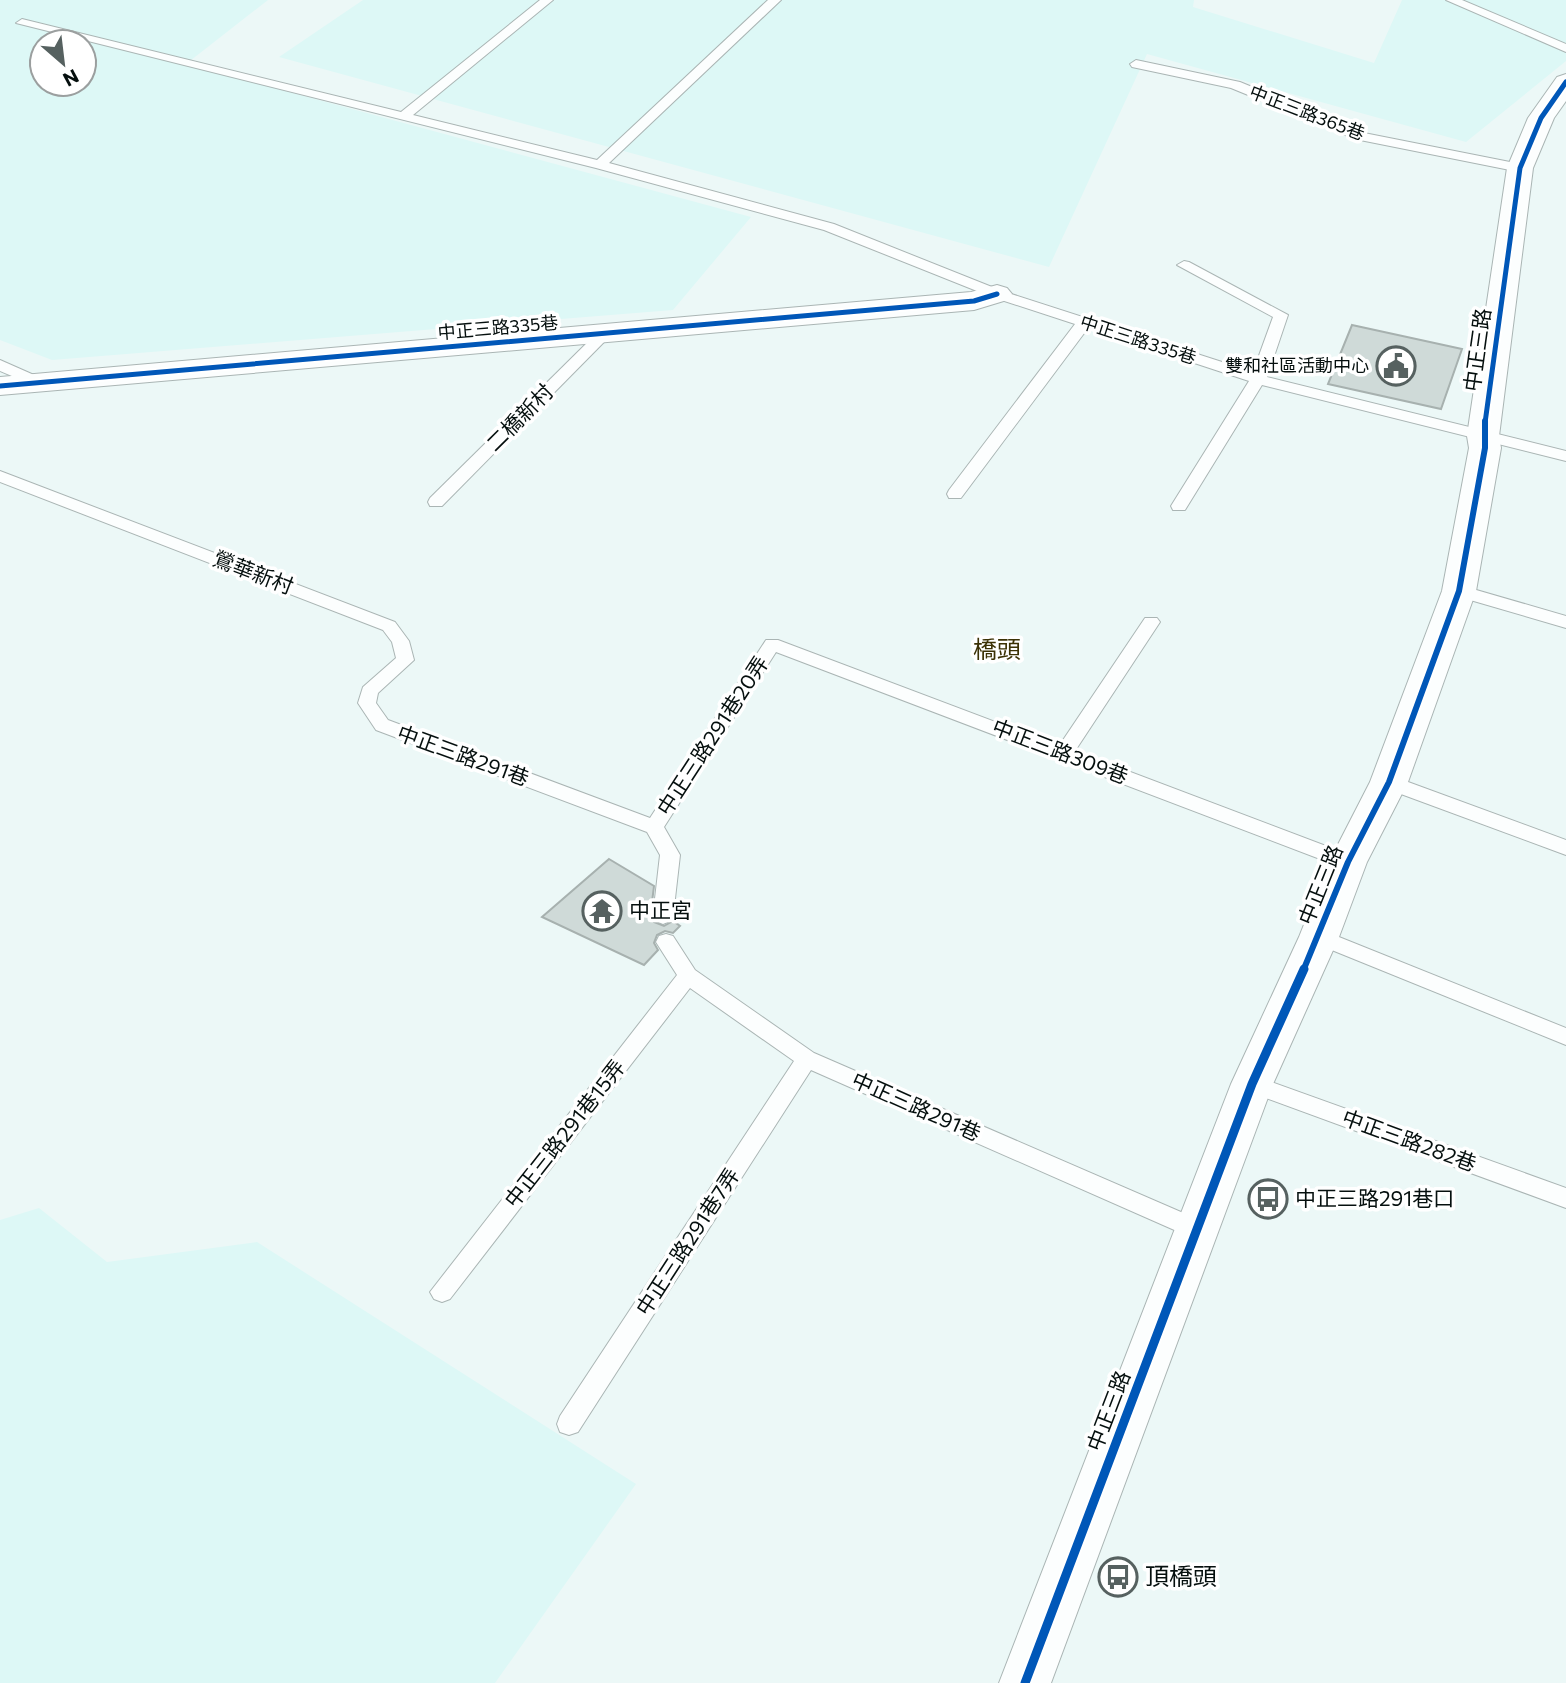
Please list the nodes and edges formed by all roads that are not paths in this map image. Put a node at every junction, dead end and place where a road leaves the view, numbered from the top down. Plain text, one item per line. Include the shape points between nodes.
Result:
1 (547, 0) edge
2 (775, 0) edge
3 (1452, 0) edge
4 (22, 23) dead end
5 (1566, 48) edge
6 (1136, 64) dead end
7 (1566, 82) edge
8 (403, 117) junction
9 (600, 165) junction
10 (1520, 168) junction
11 (1184, 265) dead end
12 (997, 294) junction
13 (1084, 323) junction
14 (604, 334) junction
15 (0, 365) edge
16 (1258, 379) junction
17 (38, 382) junction
18 (0, 386) edge
19 (1483, 436) junction
20 (1566, 456) edge
21 (0, 475) edge
22 (955, 494) dead end
23 (436, 502) dead end
24 (1179, 506) dead end
25 (1459, 591) junction
26 (1151, 622) dead end
27 (1566, 622) edge
28 (772, 644) joint
29 (382, 725) joint
30 (1064, 752) junction
31 (1389, 782) junction
32 (654, 827) junction
33 (1566, 848) edge
34 (1348, 862) junction
35 (663, 916) dead end
36 (1319, 937) junction
37 (666, 942) dead end
38 (688, 976) junction
39 (1566, 1037) edge
40 (807, 1059) junction
41 (1252, 1084) junction
42 (1566, 1198) edge
43 (1196, 1229) junction
44 (442, 1292) dead end
45 (569, 1424) dead end
46 (1025, 1683) edge

1 - 8 lane
2 - 9 lane
3 - 5 lane
4 - 8 lane, 中正三路335巷
6 - 10 lane, 中正三路365巷 via 1235,85 1360,135
7 - 10 street, 中正三路 via 1541,118
8 - 9 lane, 中正三路335巷
9 - 12 lane, 中正三路335巷 via 829,227
10 - 19 street, 中正三路
11 - 16 lane via 1281,316
12 - 13 lane, 中正三路335巷
12 - 14 street, 中正三路335巷 via 974,301
13 - 16 lane, 中正三路335巷
13 - 22 lane
14 - 17 street, 中正三路335巷
14 - 23 lane, 二橋新村
15 - 17 lane
16 - 19 lane, 中正三路335巷
16 - 24 lane
17 - 18 street, 中正三路335巷
19 - 20 lane, 中正三路335巷
19 - 25 street, 中正三路 via 1485,448
21 - 29 lane, 鶯華新村 via 389,626 400,641 405,660 369,691 367,703
25 - 27 lane
25 - 31 street, 中正三路
26 - 30 lane
28 - 30 lane, 中正三路309巷
28 - 32 lane, 中正三路291巷20弄
29 - 32 lane, 中正三路291巷
30 - 34 lane, 中正三路309巷
31 - 33 lane
31 - 34 street, 中正三路
32 - 35 lane via 670,855
34 - 36 street, 中正三路
36 - 39 lane
36 - 41 street, 中正三路
37 - 38 lane, 中正三路291巷
38 - 40 lane, 中正三路291巷
38 - 44 lane, 中正三路291巷15弄
40 - 43 lane, 中正三路291巷
40 - 45 lane, 中正三路291巷7弄
41 - 42 lane, 中正三路282巷
41 - 43 street, 中正三路
43 - 46 street, 中正三路

